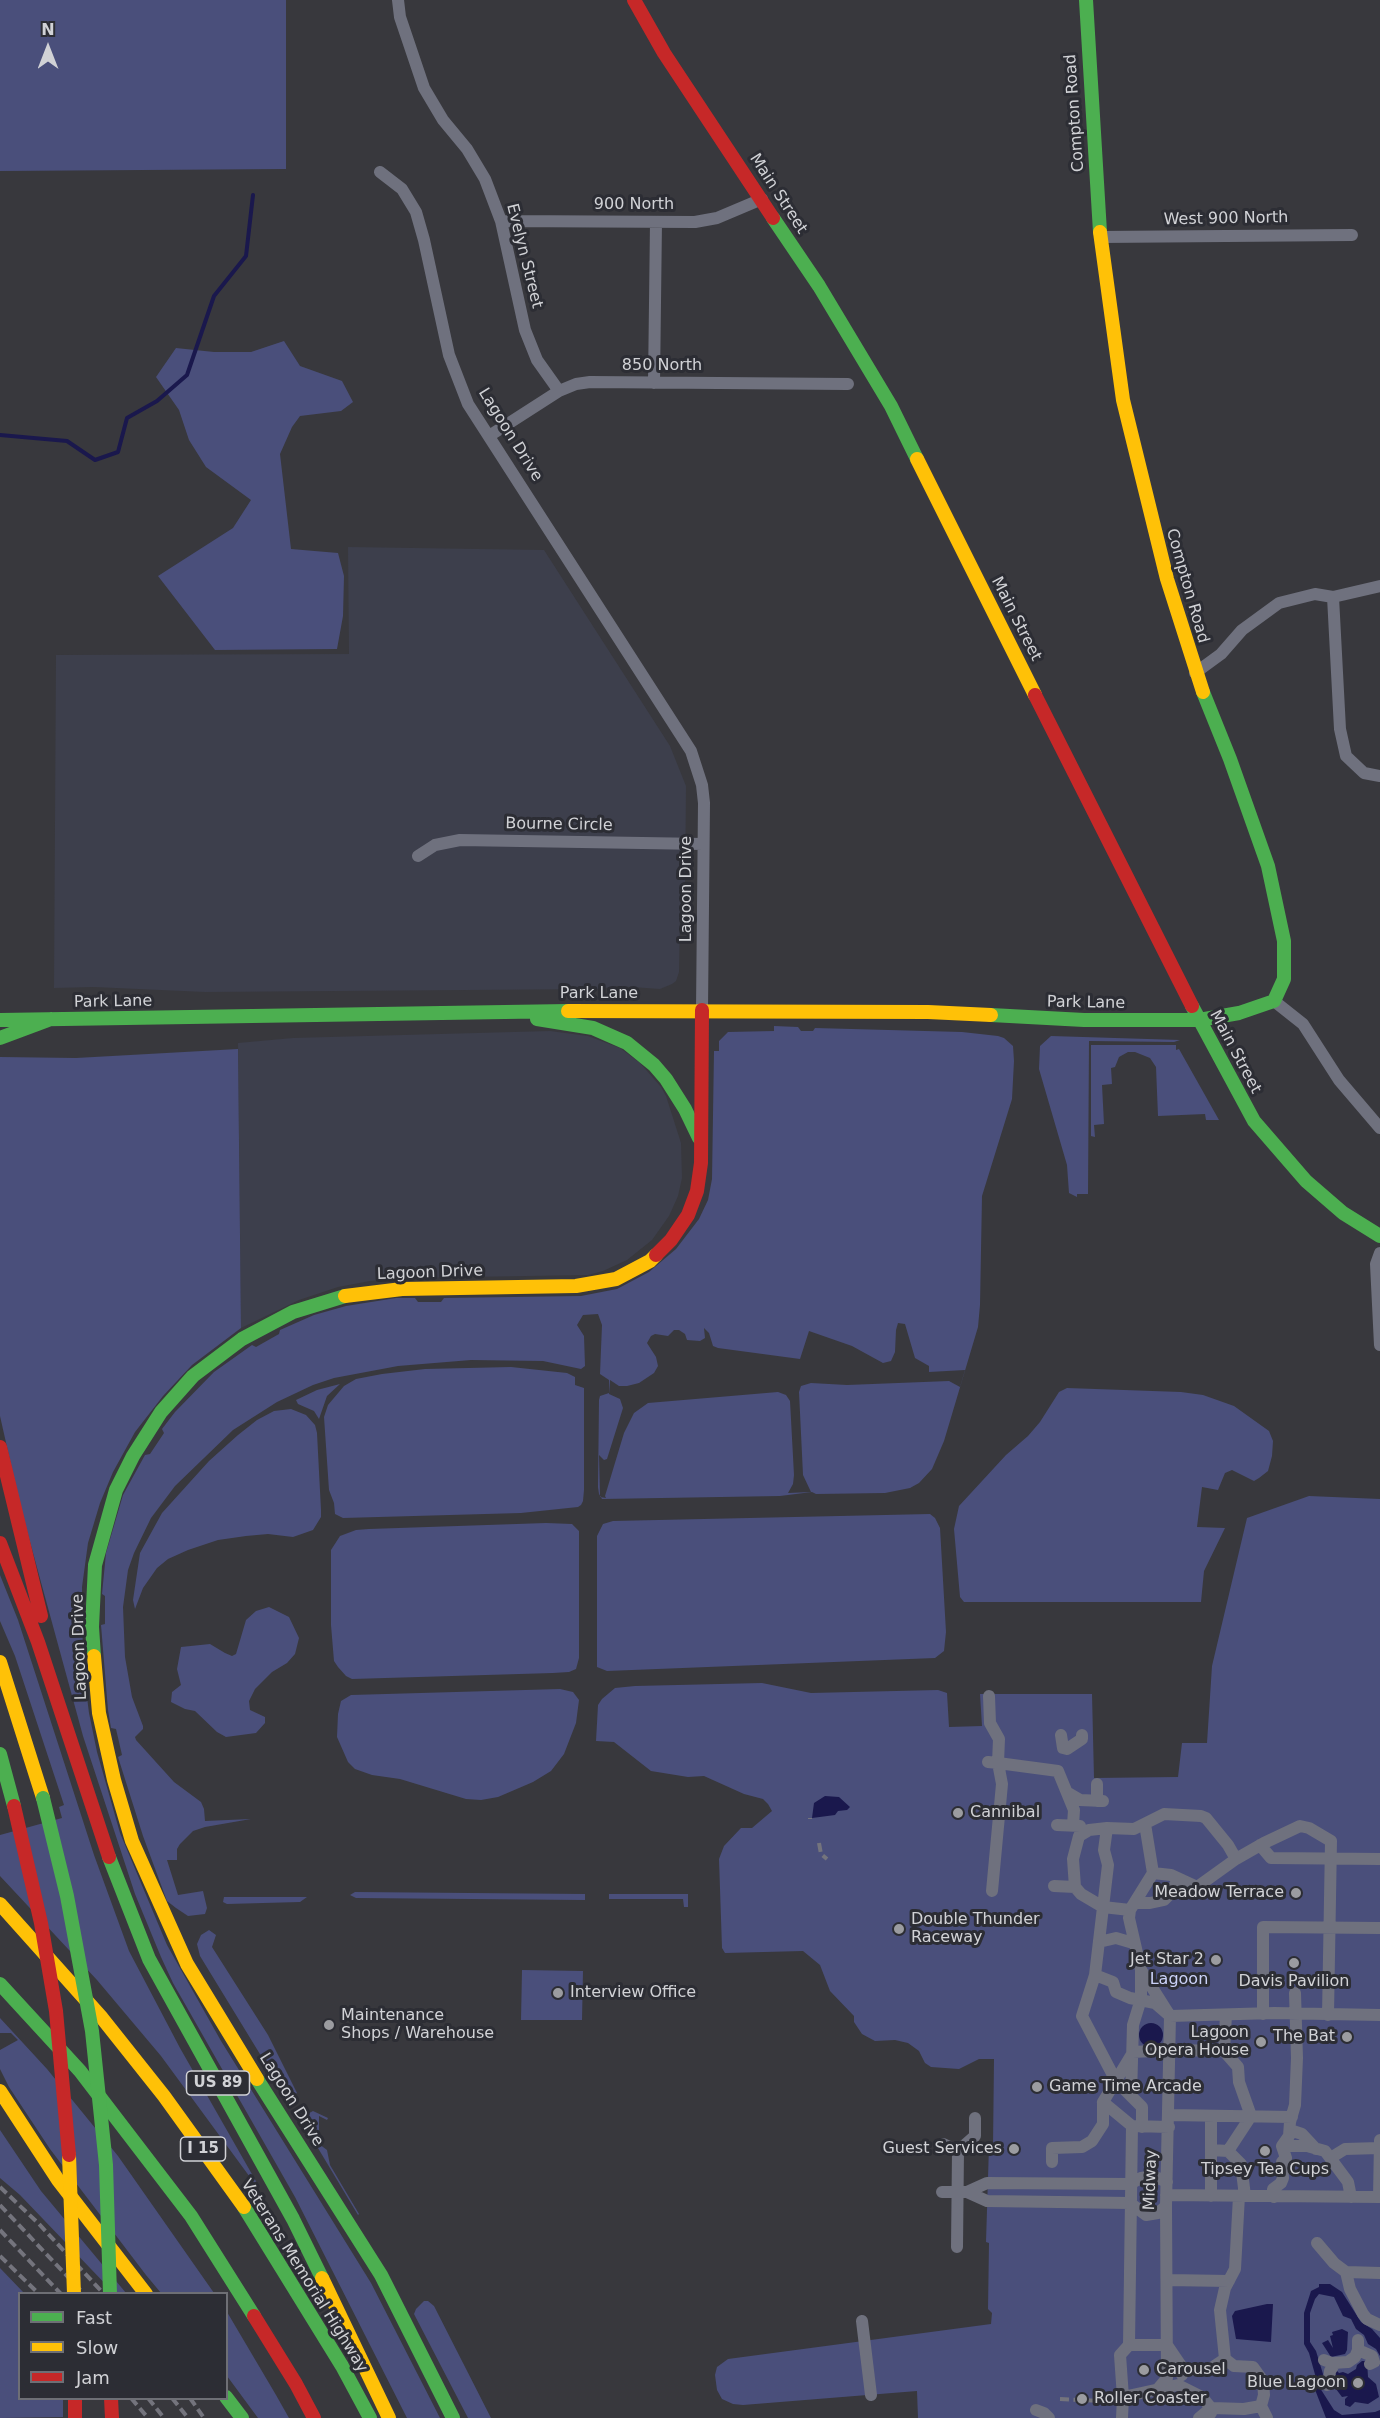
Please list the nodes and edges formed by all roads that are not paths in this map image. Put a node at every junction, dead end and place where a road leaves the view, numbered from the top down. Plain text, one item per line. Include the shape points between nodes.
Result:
1 (398, 0) edge
2 (634, 0) edge
3 (1086, 0) edge
4 (380, 172) dead end
5 (762, 198) junction
6 (501, 221) junction
7 (656, 222) junction
8 (1352, 235) dead end
9 (1100, 237) junction
10 (654, 383) junction
11 (848, 384) dead end
12 (559, 390) junction
13 (489, 436) junction
14 (1380, 586) edge
15 (1333, 597) junction
16 (1195, 673) junction
17 (1380, 776) edge
18 (704, 844) junction
19 (418, 856) dead end
20 (1274, 1001) junction
21 (702, 1010) junction
22 (491, 1011) junction
23 (51, 1019) junction
24 (0, 1020) edge
25 (1199, 1020) junction
26 (0, 1038) edge
27 (1380, 1128) edge
28 (702, 1143) junction
29 (1380, 1236) edge
30 (1380, 1253) edge
31 (1380, 1345) edge
32 (0, 1447) edge
33 (0, 1543) edge
34 (0, 1662) edge
35 (989, 1696) dead end
36 (1082, 1735) dead end
37 (1062, 1736) dead end
38 (70, 1737) junction
39 (1067, 1749) junction
40 (0, 1754) edge
41 (993, 1763) junction
42 (1058, 1770) junction
43 (1097, 1784) dead end
44 (1068, 1793) junction
45 (1073, 1820) junction
46 (1057, 1823) dead end
47 (1138, 1823) junction
48 (1106, 1826) junction
49 (1089, 1830) junction
50 (1228, 1845) junction
51 (1255, 1848) junction
52 (1330, 1859) junction
53 (1380, 1859) edge
54 (1233, 1864) junction
55 (1153, 1873) junction
56 (1178, 1879) junction
57 (1105, 1885) junction
58 (1054, 1886) dead end
59 (1074, 1887) junction
60 (992, 1891) dead end
61 (1086, 1897) junction
62 (0, 1905) edge
63 (1132, 1906) junction
64 (1103, 1907) junction
65 (1329, 1927) junction
66 (1380, 1928) edge
67 (1099, 1942) junction
68 (1133, 1943) junction
69 (1141, 1970) junction
70 (1095, 1975) junction
71 (0, 1984) edge
72 (1295, 1993) dead end
73 (1141, 1999) junction
74 (1263, 2013) junction
75 (1294, 2013) junction
76 (1226, 2015) junction
77 (1328, 2015) junction
78 (1380, 2015) edge
79 (1170, 2016) junction
80 (1170, 2051) junction
81 (1224, 2051) junction
82 (1133, 2052) junction
83 (1116, 2081) junction
84 (0, 2091) edge
85 (1131, 2096) junction
86 (1103, 2102) junction
87 (1211, 2116) junction
88 (1251, 2116) junction
89 (1292, 2117) junction
90 (975, 2118) dead end
91 (1169, 2121) junction
92 (1137, 2126) junction
93 (1290, 2130) junction
94 (943, 2144) dead end
95 (1379, 2144) edge
96 (1282, 2146) junction
97 (1316, 2149) junction
98 (1211, 2150) junction
99 (958, 2151) junction
100 (1228, 2151) junction
101 (1332, 2157) junction
102 (1052, 2162) dead end
103 (1167, 2182) junction
104 (1130, 2184) junction
105 (942, 2192) dead end
106 (962, 2192) junction
107 (1211, 2196) junction
108 (1242, 2196) junction
109 (1274, 2197) junction
110 (1351, 2197) junction
111 (1380, 2197) edge
112 (1166, 2200) junction
113 (1130, 2204) junction
114 (1317, 2243) dead end
115 (957, 2247) dead end
116 (1346, 2272) junction
117 (1380, 2273) edge
118 (1167, 2280) junction
119 (1229, 2281) junction
120 (74, 2292) edge
121 (110, 2292) edge
122 (144, 2292) edge
123 (862, 2321) dead end
124 (1380, 2330) edge
125 (1129, 2345) junction
126 (1167, 2345) junction
127 (1225, 2359) junction
128 (1370, 2364) dead end
129 (1184, 2370) junction
130 (1178, 2385) junction
131 (1327, 2385) dead end
132 (1156, 2390) junction
133 (871, 2395) dead end
134 (1123, 2397) junction
135 (75, 2400) edge
136 (111, 2400) edge
137 (228, 2400) edge
138 (1261, 2406) junction
139 (1211, 2413) edge
140 (75, 2418) edge
141 (112, 2418) edge
142 (242, 2418) edge
143 (314, 2418) edge
144 (370, 2418) edge
145 (389, 2418) edge
146 (453, 2418) edge
147 (1118, 2418) edge
148 (1199, 2418) edge
149 (1267, 2418) edge

1 - 6 street, Evelyn Street via 424,88 443,120 468,149
2 - 5 main road, Main Street via 664,53
3 - 9 main road, Compton Road
4 - 13 street, Lagoon Drive via 402,189 416,212 449,355 468,404
5 - 7 street, 900 North via 717,218
5 - 25 main road, Main Street via 891,406
6 - 7 street, 900 North
6 - 12 street, Evelyn Street via 525,330 537,360
7 - 10 street
8 - 9 street, West 900 North
9 - 16 main road, Compton Road via 1123,400 1167,579
10 - 11 street, 850 North
10 - 12 street, 850 North via 591,382
12 - 13 street, 850 North
13 - 18 street, Lagoon Drive via 691,751 702,785
14 - 15 street
15 - 16 street via 1315,594 1279,603
15 - 17 street via 1340,729 1346,756 1364,773
16 - 20 main road, Compton Road via 1268,866 1284,941 1284,979
18 - 19 street, Bourne Circle via 460,840 435,845
18 - 21 street, Lagoon Drive
20 - 25 main road, Park Lane via 1239,1013
20 - 27 street via 1303,1024 1339,1080
21 - 22 main road, Park Lane
21 - 25 main road, Park Lane
21 - 28 main road, Lagoon Drive
22 - 23 main road, Park Lane
22 - 28 main road via 593,1028 627,1043 666,1079
23 - 24 main road, Park Lane
23 - 26 main road
25 - 29 main road, Main Street via 1254,1121 1278,1152 1343,1213
28 - 146 main road, Lagoon Drive via 697,1191 688,1215 650,1261 616,1278 576,1286 402,1289 348,1295 293,1312 242,1339 193,1376 161,1412 116,1490 95,1565 92,1627 99,1713 136,1851 208,2000 381,2275
30 - 31 street via 1376,1264
32 - 38 main road
33 - 38 main road, US 89
34 - 121 main road, bridge via 43,1798 67,1896 92,2031 106,2165
35 - 41 street via 990,1723 999,1739
36 - 39 street
37 - 39 street via 1063,1748
38 - 145 main road, US 89 via 105,1847 149,1959 293,2218
39 - 42 street
40 - 120 main road, bridge via 37,1900 56,2012 71,2177
41 - 42 street
41 - 60 street via 1002,1784 991,1847
42 - 44 street
43 - 44 street via 1100,1801 1080,1800
44 - 45 street
45 - 46 street
45 - 49 street
47 - 48 street via 1134,1829
47 - 50 street via 1164,1814 1201,1816
47 - 55 street
48 - 49 street
48 - 57 street
49 - 59 street via 1079,1836 1073,1859
50 - 51 street
50 - 54 street
51 - 52 street via 1271,1858
51 - 52 street via 1300,1826 1331,1841
51 - 54 street
52 - 53 street
52 - 65 street
54 - 56 street via 1197,1887
55 - 56 street
55 - 63 street
56 - 63 street via 1164,1900
57 - 61 street
57 - 64 street
58 - 59 street
59 - 61 street
61 - 64 street
62 - 144 main road, Veterans Memorial Highway / I 15 via 102,2018 171,2105 246,2210
63 - 64 street
63 - 68 street
64 - 67 street
65 - 66 street
65 - 74 street via 1259,1927
65 - 77 street
67 - 68 street via 1116,1938
67 - 70 street
68 - 69 street
69 - 73 street
69 - 79 street
70 - 73 street via 1113,1982 1116,1992
70 - 83 street via 1082,2016
71 - 143 main road via 80,2071 191,2216
72 - 75 street
73 - 79 street via 1155,2003
73 - 82 street via 1133,2025
74 - 75 street
74 - 76 street
75 - 77 street
75 - 89 street via 1297,2058
76 - 79 street
76 - 81 street
77 - 78 street
79 - 80 street, Midway
80 - 81 street
80 - 82 street
80 - 91 street, Midway
81 - 88 street via 1238,2067
82 - 83 street
82 - 85 street
83 - 85 street
83 - 86 street
84 - 122 main road via 58,2180
85 - 92 street, Midway via 1142,2107
86 - 92 street
86 - 102 street via 1103,2124 1092,2141 1082,2147 1052,2148
87 - 88 street
87 - 91 street
87 - 98 street
88 - 89 street
88 - 100 street
89 - 93 street
90 - 99 street via 975,2136
91 - 92 street
91 - 103 street, Midway
92 - 104 street, Midway
93 - 96 street
93 - 97 street via 1302,2134
94 - 99 street
95 - 101 street via 1345,2149
95 - 111 street
96 - 97 street
96 - 109 street via 1286,2158 1282,2162 1283,2178 1273,2189
97 - 101 street
98 - 100 street
98 - 107 street
99 - 106 street
100 - 108 street via 1241,2164
101 - 110 street via 1348,2182
103 - 104 street via 1153,2176
103 - 112 street, Midway
104 - 106 street via 987,2183
104 - 113 street
105 - 106 street
106 - 113 street via 987,2201
106 - 115 street
107 - 108 street
107 - 112 street
108 - 109 street
108 - 119 street via 1235,2269
109 - 110 street
110 - 111 street
112 - 113 street via 1158,2213 1146,2215
112 - 118 street, Midway
113 - 125 street, Midway
114 - 116 street
116 - 117 street
116 - 124 street via 1363,2314
118 - 119 street
118 - 126 street, Midway
119 - 127 street via 1220,2310
123 - 133 street
125 - 126 street
125 - 134 street, Midway via 1120,2355
126 - 129 street
126 - 132 street, Midway via 1167,2378
127 - 129 street via 1210,2369
127 - 138 street via 1234,2366 1253,2367 1263,2381
128 - 131 street via 1374,2362 1372,2356 1358,2345 1355,2357 1348,2362 1329,2362
129 - 130 street
130 - 132 street
130 - 139 street via 1202,2397
132 - 134 street
134 - 147 street, Midway
135 - 140 main road
136 - 141 main road
137 - 142 main road
138 - 139 street
138 - 149 street
139 - 148 street

